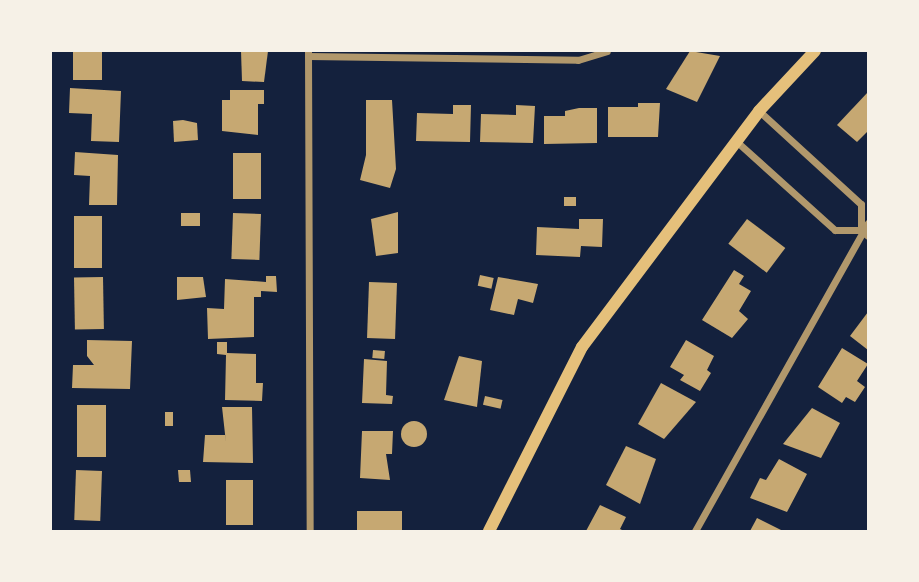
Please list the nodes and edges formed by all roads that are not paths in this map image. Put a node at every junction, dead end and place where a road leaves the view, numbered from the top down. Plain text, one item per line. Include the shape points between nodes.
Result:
1 (607, 51) edge
2 (815, 51) edge
3 (308, 53) edge
4 (759, 111) junction
5 (736, 141) junction
6 (868, 223) edge
7 (865, 233) edge
8 (310, 531) edge
9 (489, 531) edge
10 (695, 531) edge

1 - 3 street via 578,60
2 - 4 main road
3 - 8 street
4 - 5 main road
4 - 7 street via 860,204
5 - 7 street via 835,230
5 - 9 main road via 582,347
6 - 7 street
7 - 10 street

